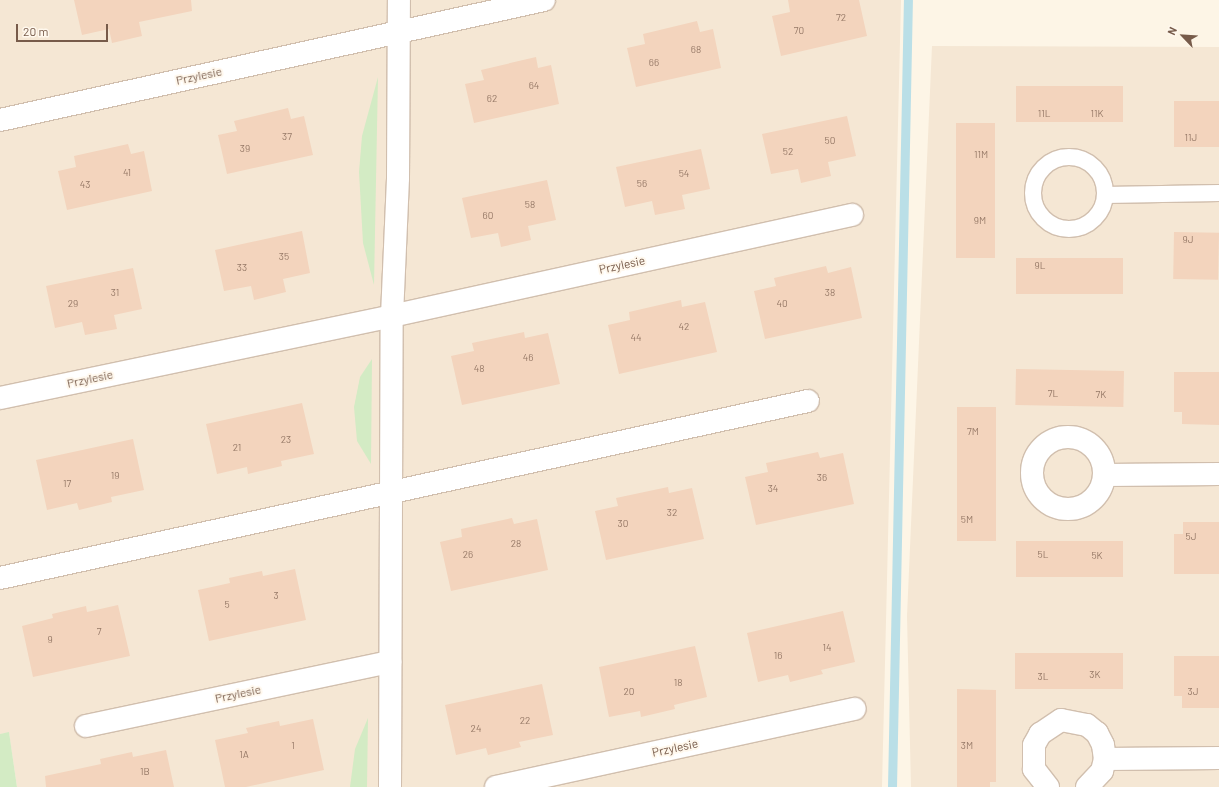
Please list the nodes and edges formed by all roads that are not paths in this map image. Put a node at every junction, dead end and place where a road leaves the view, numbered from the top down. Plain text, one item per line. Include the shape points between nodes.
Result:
1 (399, 0) edge
2 (544, 0) edge
3 (399, 31) junction
4 (0, 120) edge
5 (1219, 193) edge
6 (1105, 195) junction
7 (852, 215) dead end
8 (392, 316) junction
9 (0, 398) edge
10 (808, 401) dead end
11 (1219, 474) edge
12 (1105, 475) dead end
13 (390, 494) junction
14 (0, 578) edge
15 (390, 662) junction
16 (855, 709) dead end
17 (86, 726) dead end
18 (1105, 758) junction
19 (1219, 758) edge
20 (390, 787) edge
21 (496, 787) edge
22 (1048, 787) edge
23 (1087, 787) edge

1 - 3 street
2 - 3 street, Przylesie
3 - 4 street, Przylesie
3 - 8 street via 398,178
5 - 6 lane
6 - 6 lane via 1095,219 1070,229 1049,223 1041,216 1032,194 1040,170 1050,161 1075,157 1088,161 1098,170
7 - 8 street, Przylesie
8 - 9 street, Przylesie
8 - 13 street
10 - 13 street
11 - 12 street
13 - 14 street
13 - 15 street
15 - 17 street, Przylesie
15 - 20 street
16 - 21 street, Przylesie
18 - 19 street
18 - 22 street via 1100,739 1086,725 1061,720 1050,725 1040,734 1032,758 1040,779
18 - 23 street via 1102,771

